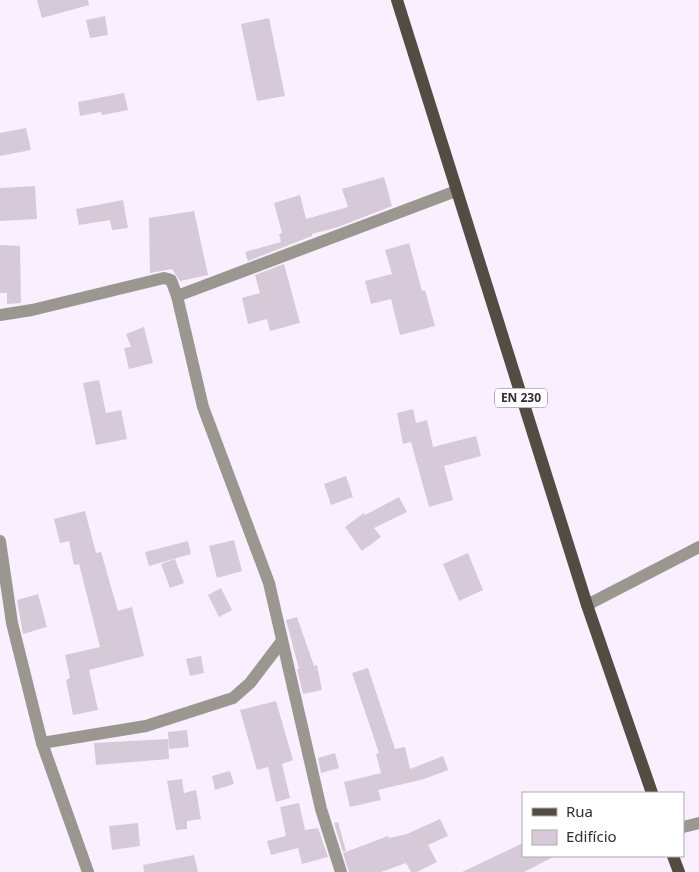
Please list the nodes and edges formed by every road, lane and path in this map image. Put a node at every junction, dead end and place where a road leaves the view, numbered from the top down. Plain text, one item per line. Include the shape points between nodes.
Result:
1 (397, 0) edge
2 (456, 191) junction
3 (177, 296) junction
4 (0, 315) edge
5 (0, 541) edge
6 (699, 547) edge
7 (587, 605) junction
8 (282, 641) junction
9 (42, 743) junction
10 (652, 792) edge
11 (699, 823) edge
12 (684, 827) edge
13 (673, 857) edge
14 (88, 872) edge
15 (341, 872) edge
16 (679, 872) edge

1 - 2 main road, EN 230
2 - 3 street
2 - 7 main road, EN 230
3 - 4 street via 171,280 164,278
3 - 8 street via 203,407 269,583
5 - 9 street via 12,623
6 - 7 street
7 - 10 main road, EN 230
8 - 9 street via 250,684 232,698 146,726
8 - 15 street via 321,809
9 - 14 street
11 - 12 street
13 - 16 main road

